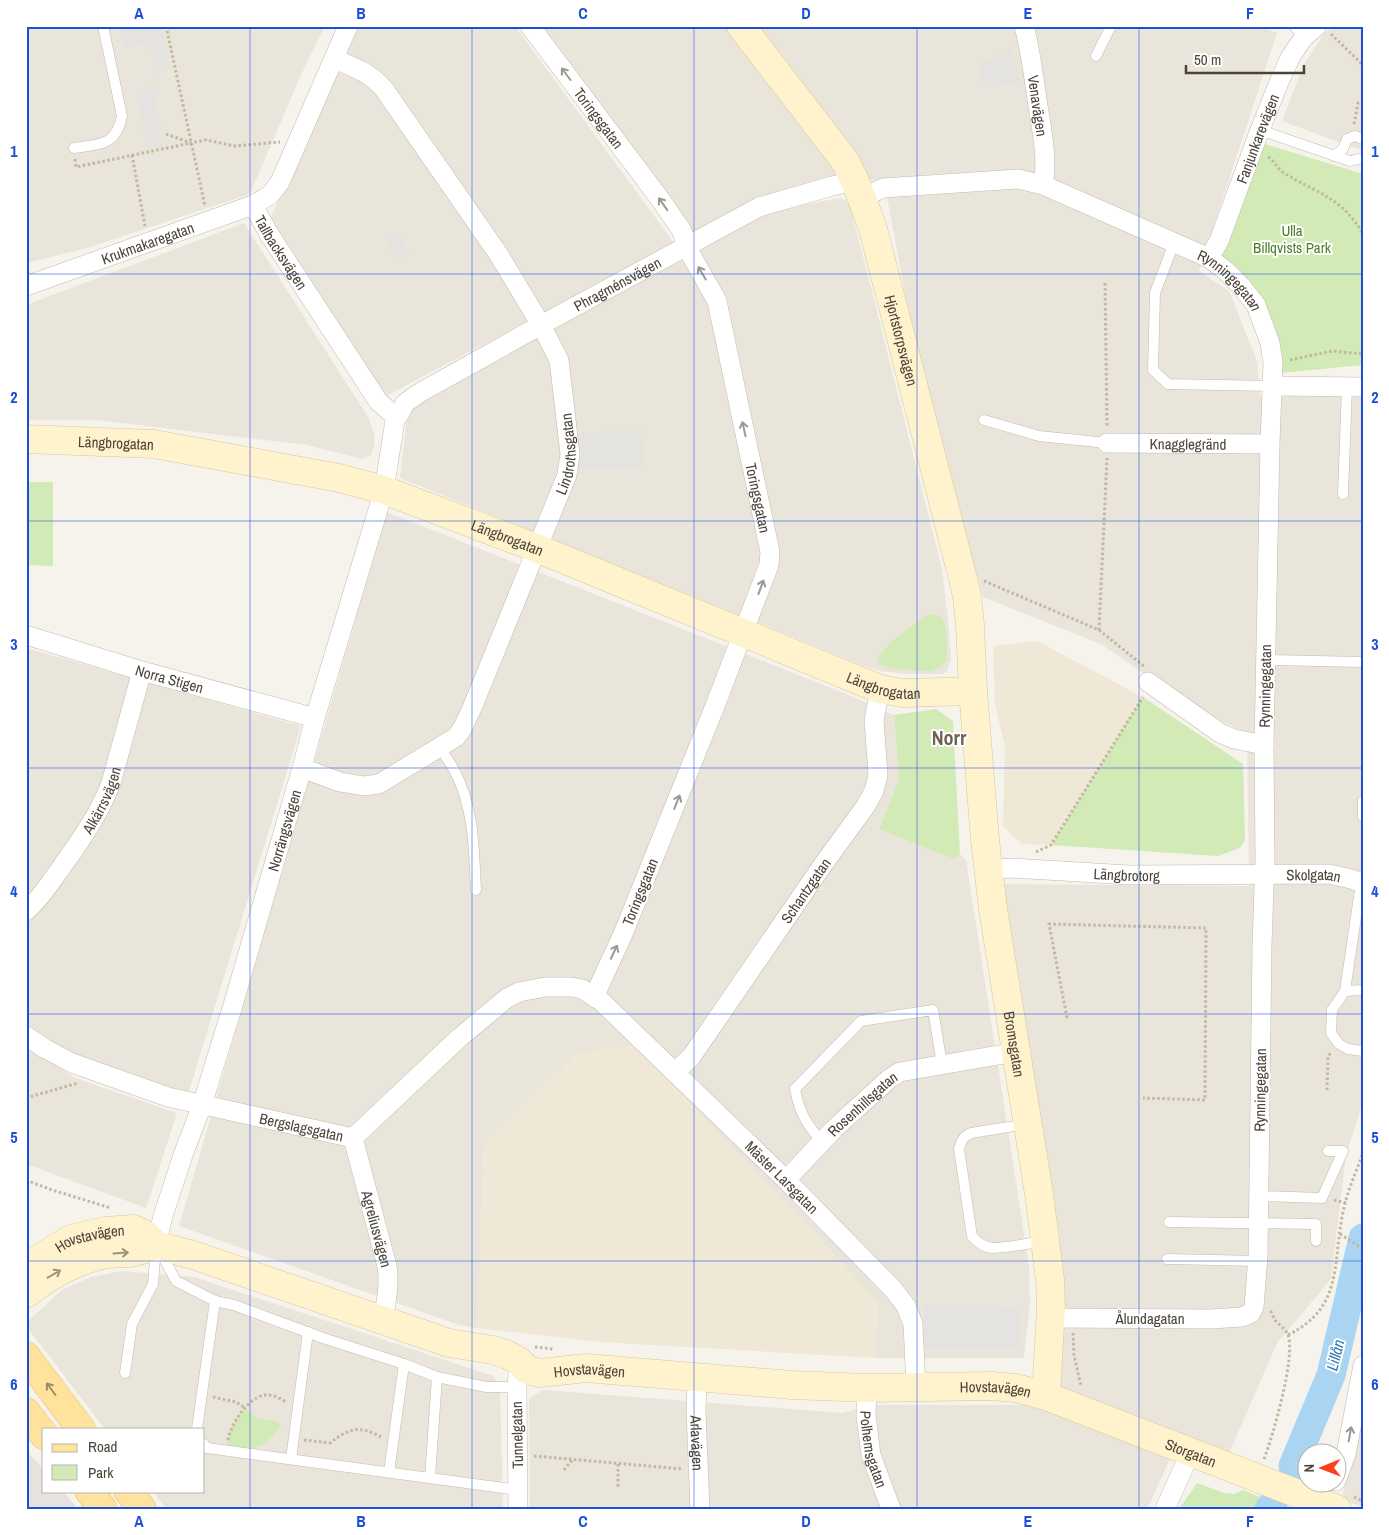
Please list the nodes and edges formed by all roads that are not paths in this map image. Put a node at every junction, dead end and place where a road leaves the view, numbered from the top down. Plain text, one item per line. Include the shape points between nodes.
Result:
1 (103, 26) edge
2 (348, 26) edge
3 (530, 26) edge
4 (741, 26) edge
5 (1024, 26) edge
6 (1111, 26) edge
7 (1311, 30) edge
8 (1096, 56) dead end
9 (334, 59) junction
10 (1260, 130) junction
11 (1363, 139) edge
12 (74, 148) road end
13 (1334, 156) junction
14 (1363, 158) edge
15 (1043, 186) junction
16 (859, 190) junction
17 (254, 205) junction
18 (1174, 243) junction
19 (686, 246) junction
20 (1209, 258) junction
21 (31, 280) edge
22 (541, 325) junction
23 (1273, 386) junction
24 (1355, 387) edge
25 (396, 414) junction
26 (984, 420) dead end
27 (26, 439) edge
28 (1107, 443) joint
29 (1270, 444) junction
30 (384, 490) junction
31 (1343, 494) dead end
32 (536, 548) junction
33 (744, 633) junction
34 (26, 635) edge
35 (1266, 660) junction
36 (1363, 662) edge
37 (142, 671) junction
38 (1148, 682) road end
39 (880, 689) junction
40 (973, 691) junction
41 (315, 718) junction
42 (1264, 745) junction
43 (440, 747) junction
44 (302, 768) junction
45 (1363, 800) edge
46 (1363, 817) edge
47 (988, 870) junction
48 (1265, 875) junction
49 (1362, 883) edge
50 (476, 890) dead end
51 (26, 911) edge
52 (1363, 990) edge
53 (1345, 991) junction
54 (594, 996) junction
55 (26, 1036) edge
56 (1363, 1051) edge
57 (1016, 1052) junction
58 (942, 1064) junction
59 (675, 1072) junction
60 (202, 1105) junction
61 (1027, 1124) junction
62 (353, 1138) junction
63 (822, 1142) junction
64 (1328, 1152) dead end
65 (786, 1180) junction
66 (1259, 1196) junction
67 (1169, 1222) dead end
68 (1258, 1224) junction
69 (1046, 1241) junction
70 (1316, 1241) dead end
71 (156, 1244) junction
72 (1167, 1259) dead end
73 (1258, 1261) junction
74 (26, 1268) edge
75 (26, 1294) edge
76 (215, 1301) junction
77 (1248, 1314) joint
78 (1061, 1318) junction
79 (383, 1320) junction
80 (308, 1332) junction
81 (26, 1356) edge
82 (404, 1364) junction
83 (1363, 1365) edge
84 (125, 1373) dead end
85 (518, 1374) junction
86 (436, 1377) junction
87 (697, 1377) junction
88 (916, 1387) junction
89 (867, 1388) junction
90 (1046, 1396) junction
91 (26, 1412) edge
92 (80, 1428) edge
93 (197, 1428) edge
94 (42, 1432) edge
95 (205, 1445) edge
96 (1191, 1452) junction
97 (290, 1459) junction
98 (389, 1472) junction
99 (430, 1478) junction
100 (518, 1490) junction
101 (90, 1492) edge
102 (129, 1492) edge
103 (1334, 1494) edge
104 (103, 1509) edge
105 (142, 1509) edge
106 (518, 1509) edge
107 (700, 1509) edge
108 (891, 1509) edge
109 (1165, 1509) edge

1 - 12 lane via 122,116 119,129 111,139
2 - 9 street, Tallbacksvägen
19 -> 3 street, Toringsgatan via 682,231 660,199
4 - 16 street, Hjortstorpsvägen via 845,161
5 - 15 street, Venavägen via 1045,153
6 - 8 lane
7 - 10 street, Fanjunkarevägen via 1291,56
9 - 17 street, Tallbacksvägen via 280,182 270,195
9 - 22 street, Lindrothsgatan via 362,70 384,89 499,255
10 - 13 lane
10 - 20 street, Fanjunkarevägen via 1219,241
11 - 13 lane via 1352,136
13 - 14 lane via 1350,161
15 - 16 street, Phragménsvägen via 1018,179
15 - 18 street, Rynningegatan
16 - 19 street, Phragménsvägen via 832,186 759,207
16 - 40 street, Hjortstorpsvägen via 872,225 967,596
17 - 21 street, Krukmakaregatan
17 - 25 street, Tallbacksvägen via 269,234 378,401
18 - 20 street, Rynningegatan
18 - 23 lane via 1155,293 1153,370 1168,384
19 - 22 street, Phragménsvägen
33 -> 19 street, Toringsgatan via 769,565 770,552 717,300
20 - 23 street, Rynningegatan via 1226,271 1256,305 1270,343
22 - 25 street, Phragménsvägen via 421,392
22 - 32 street, Lindrothsgatan via 559,360 570,454 567,475
23 - 24 street
23 - 29 street, Rynningegatan
24 - 31 lane
25 - 30 street, Norrängsvägen
26 - 28 lane via 1039,436
27 - 30 street, Längbrogatan via 154,444 339,478
28 - 29 street, Knagglegränd
29 - 35 street, Rynningegatan
30 - 32 street, Längbrogatan
30 - 41 street, Norrängsvägen
32 - 33 street, Längbrogatan
32 - 43 street, Lindrothsgatan via 462,729
33 - 39 street, Längbrogatan
54 -> 33 street, Toringsgatan via 623,934
34 - 37 street, Norra Stigen
35 - 36 lane
35 - 42 street, Rynningegatan
37 - 41 street, Norra Stigen
37 - 51 street, Alkärrsvägen via 106,798 69,856
38 - 42 street via 1220,733
39 - 40 street, Längbrogatan via 903,693
39 - 59 street, Schantzgatan via 874,720 878,775 874,791 691,1057
40 - 47 street, Bromsgatan
41 - 44 street, Norrängsvägen
42 - 48 street, Rynningegatan
43 - 44 street, Lindrothsgatan via 379,784 364,786 340,782
43 - 50 lane via 467,801
44 - 60 street, Norrängsvägen
45 - 46 lane
47 - 48 street, Längbrotorg
47 - 57 street, Bromsgatan
48 - 49 street, Skolgatan via 1329,874
48 - 66 street, Rynningegatan
49 - 53 lane
52 - 53 lane
53 - 56 lane via 1332,1010 1331,1033 1339,1044
54 - 59 street, Mäster Larsgatan
54 - 62 street, Bergslagsgatan via 571,987 519,992 507,998
55 - 60 street, Bergslagsgatan via 72,1063 99,1074
57 - 58 street, Rosenhillsgatan
57 - 61 street, Bromsgatan
58 - 63 street, Rosenhillsgatan via 900,1072 889,1079
58 - 63 lane via 934,1010 861,1021 795,1089 800,1111
59 - 65 street, Mäster Larsgatan
60 - 62 street, Bergslagsgatan
60 - 71 street, Norrängsvägen
61 - 69 street, Bromsgatan
61 - 69 lane via 970,1133 961,1141 959,1149 972,1236 992,1248
62 - 79 street, Agreliusvägen via 389,1278
63 - 65 street, Rosenhillsgatan
64 - 66 lane via 1343,1151 1322,1198
65 - 88 street, Mäster Larsgatan via 894,1289 906,1306 913,1324
66 - 68 street, Rynningegatan
67 - 68 lane
68 - 70 lane via 1316,1224
68 - 73 street, Rynningegatan
69 - 78 street, Bromsgatan via 1050,1280
71 - 74 street, Hovstavägen via 133,1229 105,1231 71,1239
75 -> 71 street, Hovstavägen via 63,1269 84,1260 134,1252
71 - 76 lane via 176,1281
71 - 79 street, Hovstavägen
71 - 84 lane via 154,1284 132,1324
72 - 73 lane
73 - 77 street, Rynningegatan via 1254,1307
76 - 80 lane via 234,1304
76 - 93 lane
77 - 78 street, Ålundagatan via 1211,1319
78 - 90 street, Bromsgatan
79 - 85 street, Hovstavägen via 449,1343 506,1354
80 - 82 lane
80 - 97 lane
92 -> 81 main road
82 - 86 lane
82 - 98 lane
103 -> 83 street via 1346,1454
85 - 86 lane via 486,1387
85 - 87 street, Hovstavägen via 527,1370 540,1373 586,1368
85 - 100 street, Tunnelgatan
86 - 99 lane
87 - 89 street, Hovstavägen
87 - 107 street, Arlavägen
88 - 89 street, Hovstavägen
88 - 90 street, Hovstavägen via 991,1386 1016,1388
89 - 108 street, Polhemsgatan via 866,1416 871,1455
90 - 96 street, Storgatan
91 - 94 main road
95 - 97 lane
96 - 103 street, Storgatan via 1233,1469
96 - 109 street
97 - 98 lane
98 - 99 lane
99 - 100 lane
100 - 106 street, Tunnelgatan
101 - 104 main road
102 - 105 main road

